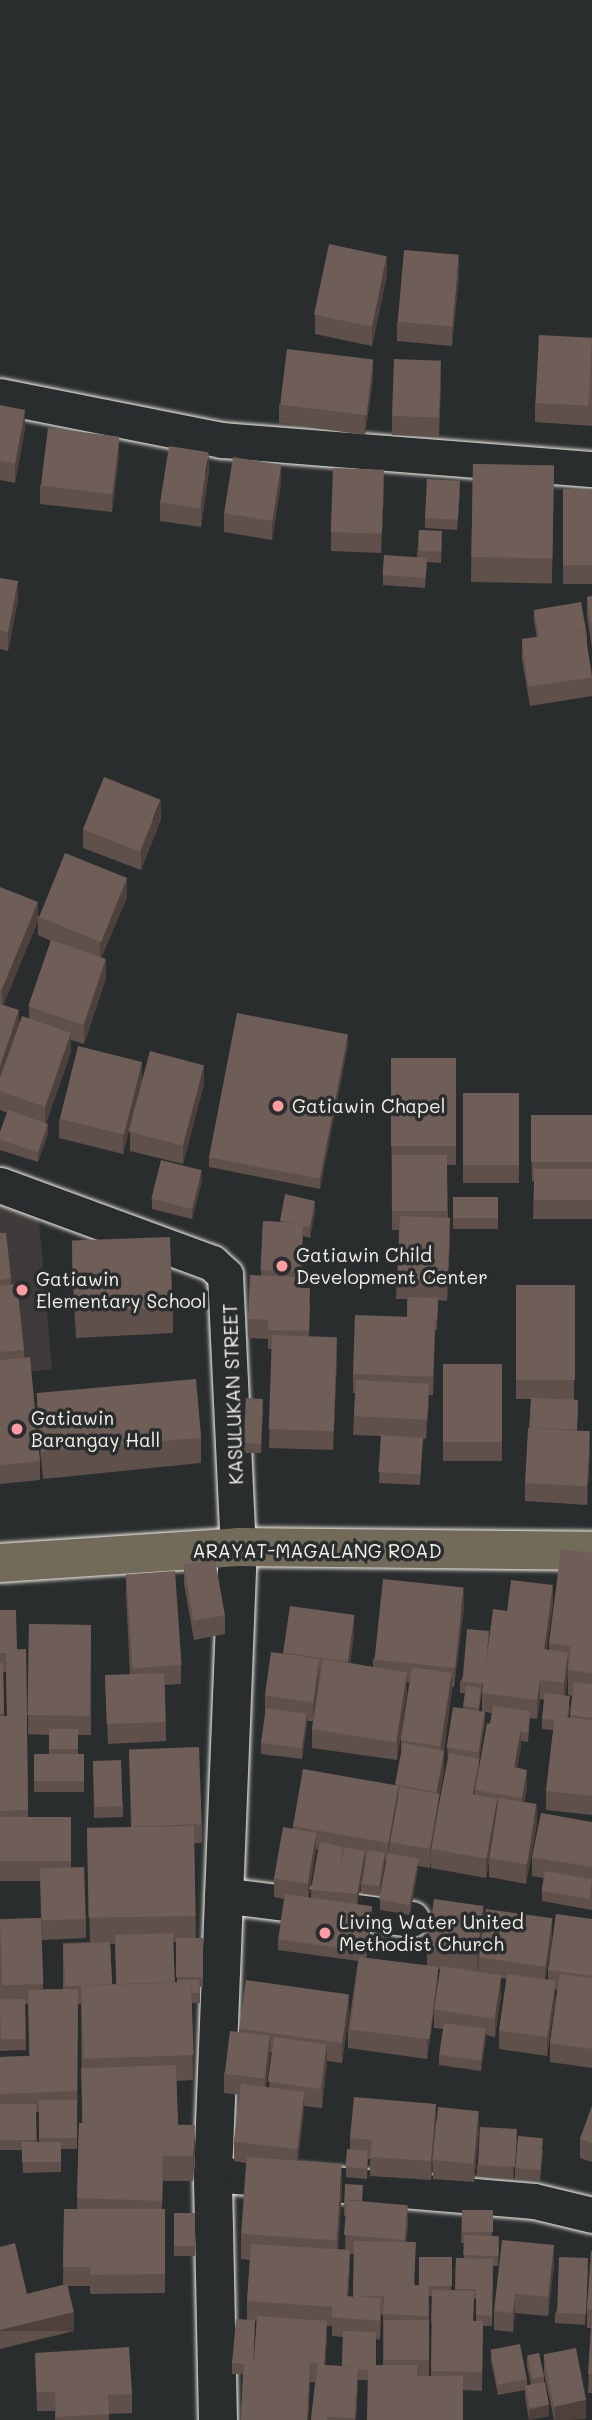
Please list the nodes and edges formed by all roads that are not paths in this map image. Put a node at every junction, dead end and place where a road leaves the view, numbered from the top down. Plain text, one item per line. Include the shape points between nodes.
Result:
1 (0, 396) edge
2 (592, 469) edge
3 (0, 1185) edge
4 (238, 1547) junction
5 (592, 1551) edge
6 (0, 1563) edge
7 (222, 1895) junction
8 (411, 1919) dead end
9 (213, 2174) junction
10 (592, 2215) edge
11 (218, 2420) edge

1 - 2 street via 222,440
3 - 4 street, KASULUKAN STREET via 212,1264 225,1275
4 - 5 main road, ARAYAT-MAGALANG ROAD
4 - 6 main road, ARAYAT-MAGALANG ROAD
4 - 7 street
7 - 8 street
7 - 9 street
9 - 10 street via 534,2201
9 - 11 street

